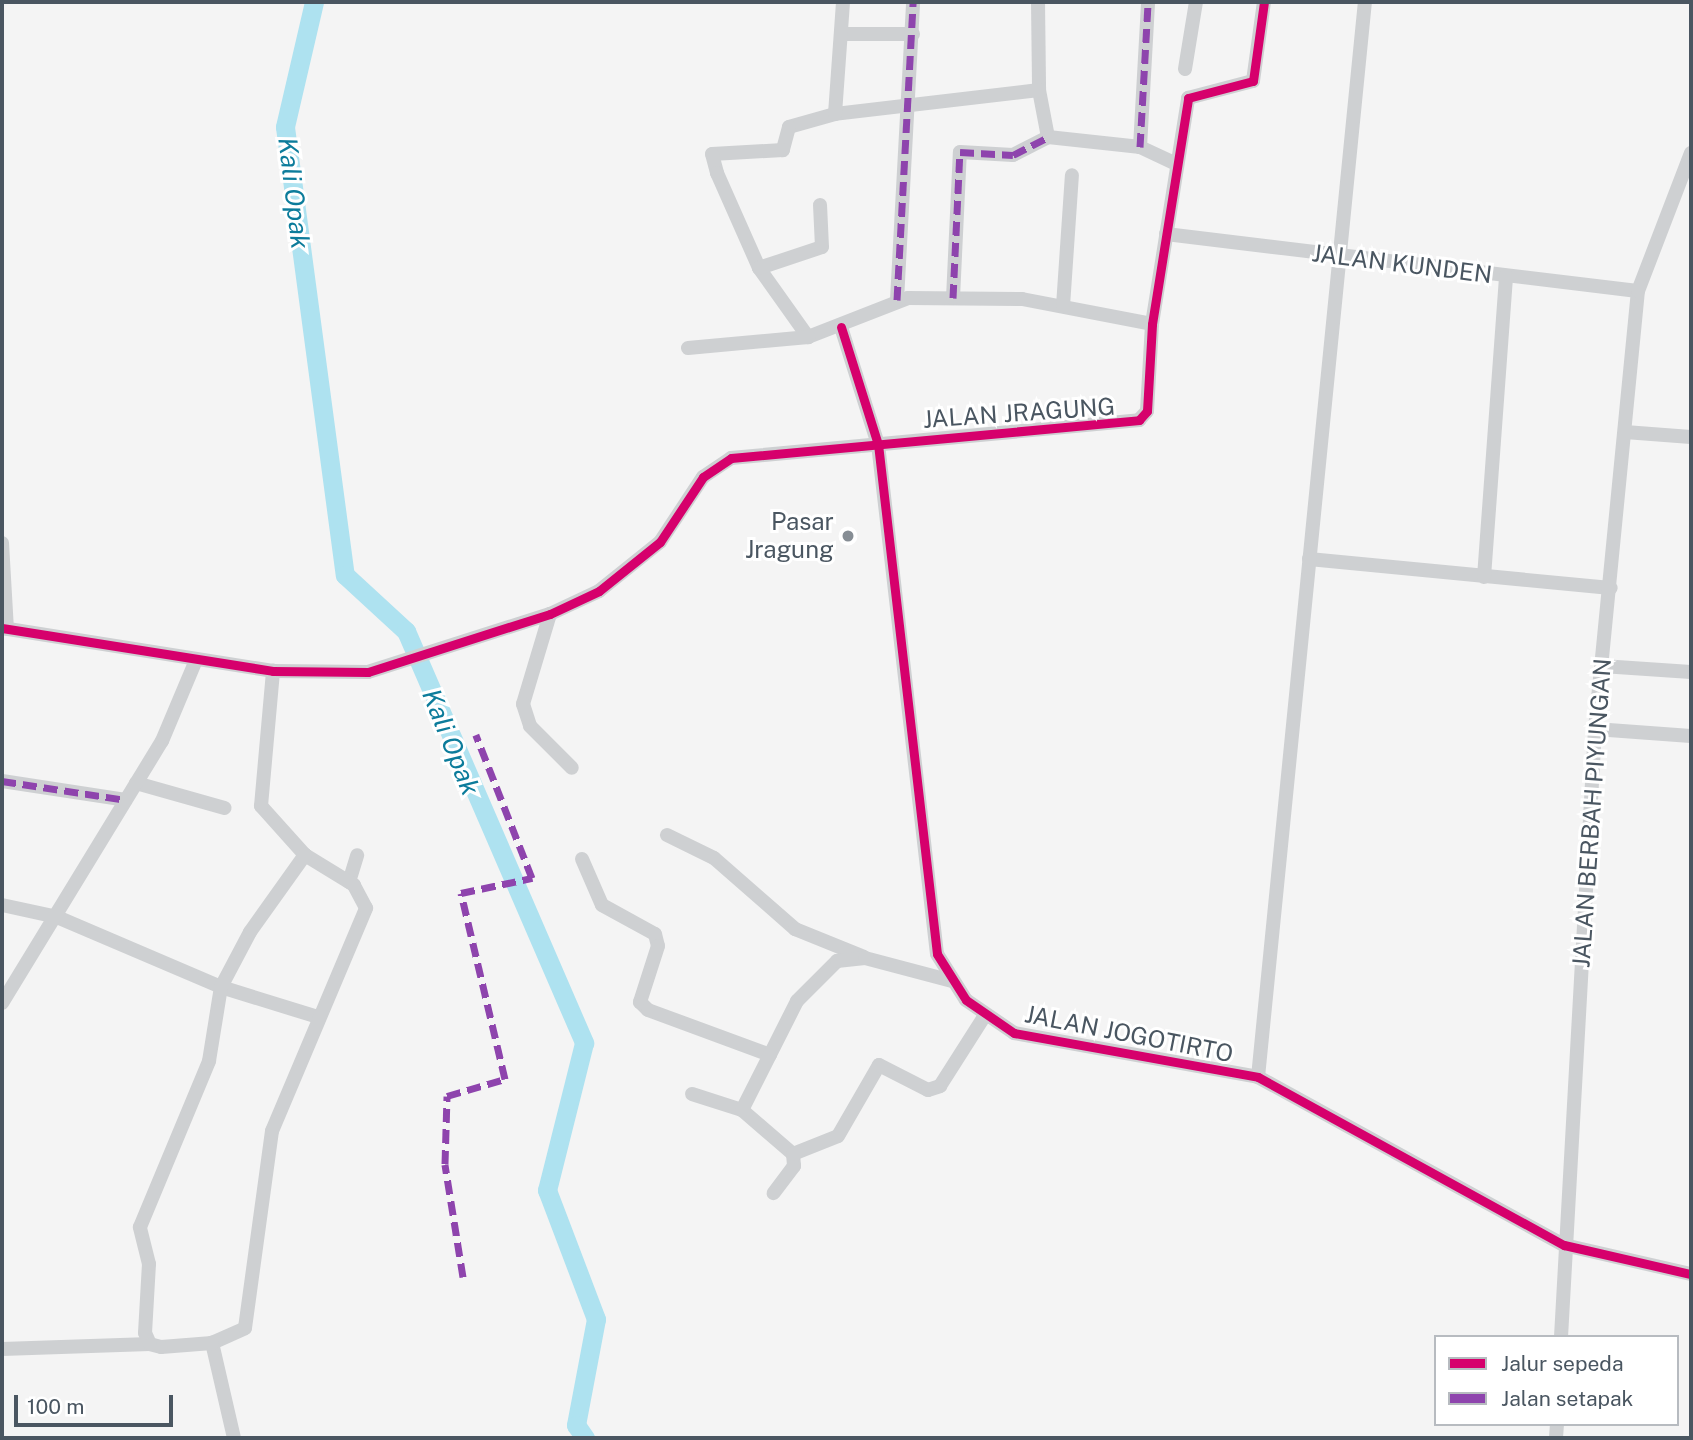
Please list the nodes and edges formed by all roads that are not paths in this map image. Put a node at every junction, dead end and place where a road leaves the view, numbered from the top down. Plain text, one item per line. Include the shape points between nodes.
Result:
1 (844, 2) edge
2 (913, 2) edge
3 (1038, 2) edge
4 (1148, 2) edge
5 (1196, 2) edge
6 (1264, 2) edge
7 (1365, 2) edge
8 (841, 34) junction
9 (913, 34) junction
10 (1185, 69) dead end
11 (1038, 90) junction
12 (912, 107) junction
13 (835, 114) junction
14 (1048, 137) junction
15 (1140, 147) junction
16 (1691, 153) edge
17 (1175, 163) junction
18 (1072, 175) dead end
19 (1687, 176) edge
20 (820, 205) dead end
21 (1166, 234) junction
22 (1339, 257) junction
23 (759, 268) junction
24 (1506, 276) junction
25 (1637, 291) junction
26 (953, 298) junction
27 (897, 300) junction
28 (1063, 306) junction
29 (1152, 324) junction
30 (841, 327) junction
31 (808, 337) junction
32 (688, 348) dead end
33 (1625, 432) junction
34 (1691, 437) edge
35 (878, 444) junction
36 (2, 543) edge
37 (1309, 558) junction
38 (1484, 577) junction
39 (1611, 588) junction
40 (550, 614) junction
41 (4, 629) edge
42 (196, 660) junction
43 (1602, 666) junction
44 (273, 671) junction
45 (1691, 672) edge
46 (1595, 729) junction
47 (1691, 736) edge
48 (572, 768) dead end
49 (2, 781) edge
50 (136, 783) junction
51 (126, 800) junction
52 (226, 808) dead end
53 (667, 835) dead end
54 (305, 855) junction
55 (357, 855) dead end
56 (582, 859) dead end
57 (349, 882) junction
58 (2, 905) edge
59 (57, 917) junction
60 (937, 954) junction
61 (865, 958) junction
62 (910, 968) junction
63 (952, 981) junction
64 (221, 987) junction
65 (2, 1003) edge
66 (318, 1017) junction
67 (984, 1017) junction
68 (770, 1055) junction
69 (1258, 1077) junction
70 (692, 1094) dead end
71 (741, 1110) junction
72 (793, 1154) junction
73 (774, 1193) dead end
74 (1564, 1245) junction
75 (1691, 1275) edge
76 (1560, 1335) edge
77 (212, 1343) junction
78 (150, 1344) junction
79 (2, 1349) edge
80 (234, 1438) edge

1 - 8 street
2 - 9 street
3 - 11 street
4 - 15 street
5 - 10 street
6 - 17 street, JALAN JRAGUNG via 1253,81 1188,98
7 - 22 street
8 - 9 street
8 - 13 street
9 - 12 street
11 - 12 street
11 - 14 street
12 - 13 street
12 - 27 street
13 - 23 street via 792,126 783,150 712,154
14 - 15 street
14 - 26 street via 1013,155 960,152
15 - 17 street
16 - 19 street, JALAN BERBAH PIYUNGAN
17 - 21 street, JALAN JRAGUNG
18 - 28 street
19 - 25 street, JALAN BERBAH PIYUNGAN
20 - 23 street via 822,247
21 - 22 street, JALAN KUNDEN
21 - 29 street, JALAN JRAGUNG
22 - 24 street, JALAN KUNDEN
22 - 37 street
23 - 31 street
24 - 25 street, JALAN KUNDEN
24 - 38 street
25 - 33 street, JALAN BERBAH PIYUNGAN
26 - 27 street
26 - 28 street
27 - 30 street
28 - 29 street
29 - 35 street, JALAN JRAGUNG via 1147,411 1139,421
30 - 31 street
30 - 35 street, JALAN JOGOTIRTO
31 - 32 street
33 - 34 street
33 - 39 street, JALAN BERBAH PIYUNGAN
35 - 40 street, JALAN JRAGUNG via 731,458 703,477 680,517 631,568
35 - 60 street, JALAN JOGOTIRTO
36 - 41 street
37 - 38 street
37 - 69 street
38 - 39 street
39 - 43 street, JALAN BERBAH PIYUNGAN
40 - 44 street, JALAN JRAGUNG via 389,667 348,675
40 - 48 street via 523,704 530,726
41 - 42 street, JALAN JRAGUNG
42 - 44 street, JALAN JRAGUNG
42 - 50 street
43 - 45 street
43 - 46 street, JALAN BERBAH PIYUNGAN
44 - 54 street via 273,724 259,796 267,817
46 - 47 street
46 - 74 street, JALAN BERBAH PIYUNGAN
49 - 51 street
50 - 51 street
50 - 52 street
51 - 59 street
53 - 61 street via 714,859 794,929
54 - 57 street
54 - 64 street via 250,932
55 - 57 street
56 - 68 street via 602,905 655,934 658,946 640,1002 648,1010
57 - 66 street via 366,908
58 - 59 street
59 - 64 street
59 - 65 street
60 - 62 street
60 - 63 street, JALAN JOGOTIRTO
61 - 62 street
61 - 68 street via 837,961 810,983
62 - 63 street
63 - 67 street, JALAN JOGOTIRTO
64 - 66 street
64 - 78 street via 209,1061 142,1219
66 - 77 street via 272,1130 248,1320 238,1333
67 - 69 street, JALAN JOGOTIRTO via 1014,1033 1071,1047
67 - 72 street via 940,1086 928,1090 879,1065 838,1136
68 - 71 street
69 - 74 street, JALAN JOGOTIRTO
70 - 71 street
71 - 72 street
72 - 73 street via 794,1166
74 - 75 street, JALAN JOGOTIRTO
74 - 76 street, JALAN BERBAH PIYUNGAN
77 - 78 street
77 - 80 street
78 - 79 street

